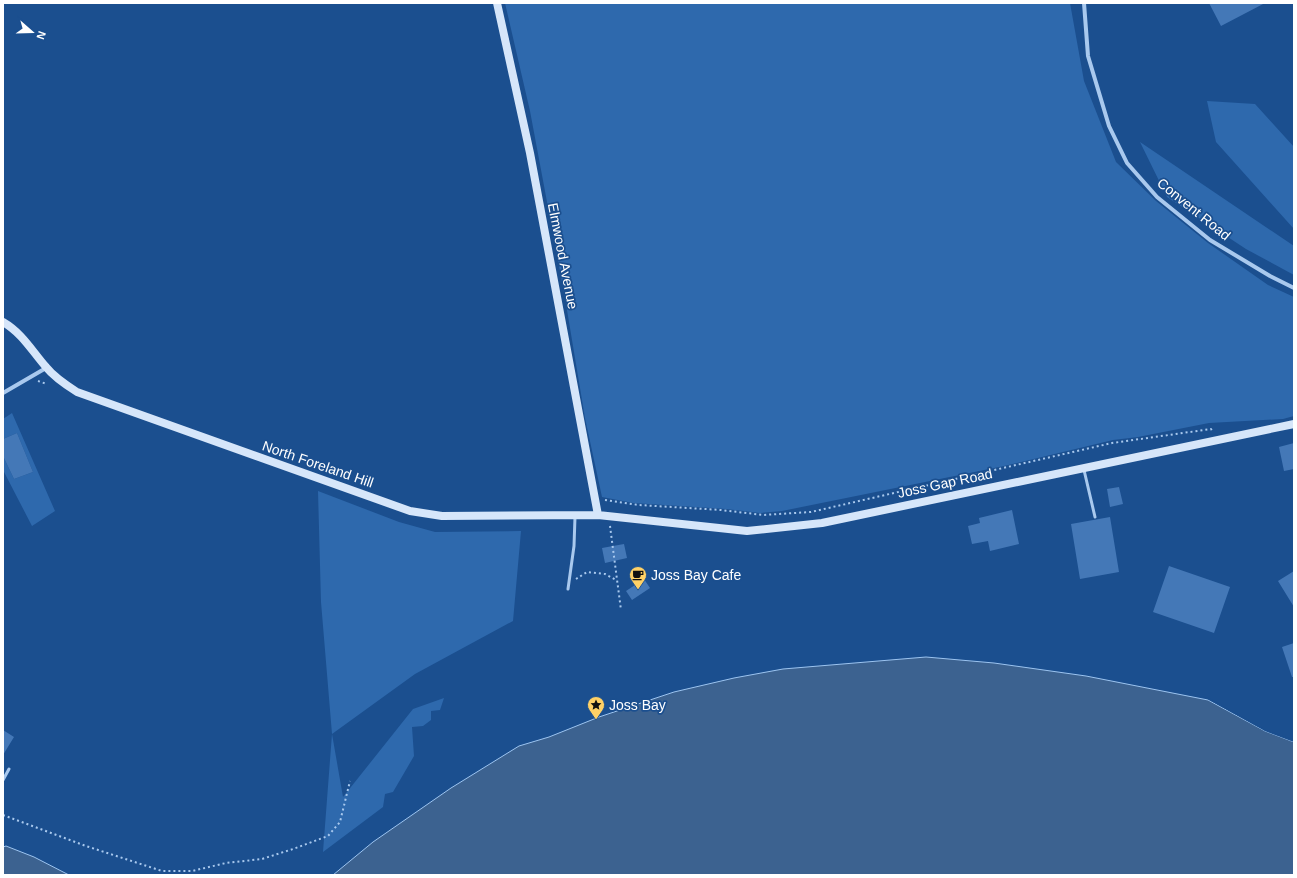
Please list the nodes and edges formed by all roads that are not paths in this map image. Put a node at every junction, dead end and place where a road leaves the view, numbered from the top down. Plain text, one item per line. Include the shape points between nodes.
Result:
1 (497, 3) edge
2 (1084, 3) edge
3 (1294, 288) edge
4 (3, 322) edge
5 (46, 368) junction
6 (3, 393) edge
7 (1294, 424) edge
8 (1083, 468) junction
9 (575, 515) junction
10 (598, 516) junction
11 (1095, 516) dead end
12 (568, 589) dead end
13 (9, 769) dead end
14 (3, 780) edge

1 - 10 main road, Elmwood Avenue via 529,145
2 - 3 street, Convent Road via 1088,56 1109,126 1127,163 1157,198 1210,240
4 - 5 main road, North Foreland Hill via 16,331
5 - 6 street
5 - 9 main road, North Foreland Hill via 77,392 93,399 410,511 442,516
7 - 8 main road, Joss Gap Road
8 - 10 main road, Joss Gap Road via 822,523 762,529 747,530
8 - 11 lane
9 - 10 main road, North Foreland Hill
9 - 12 lane
13 - 14 lane

